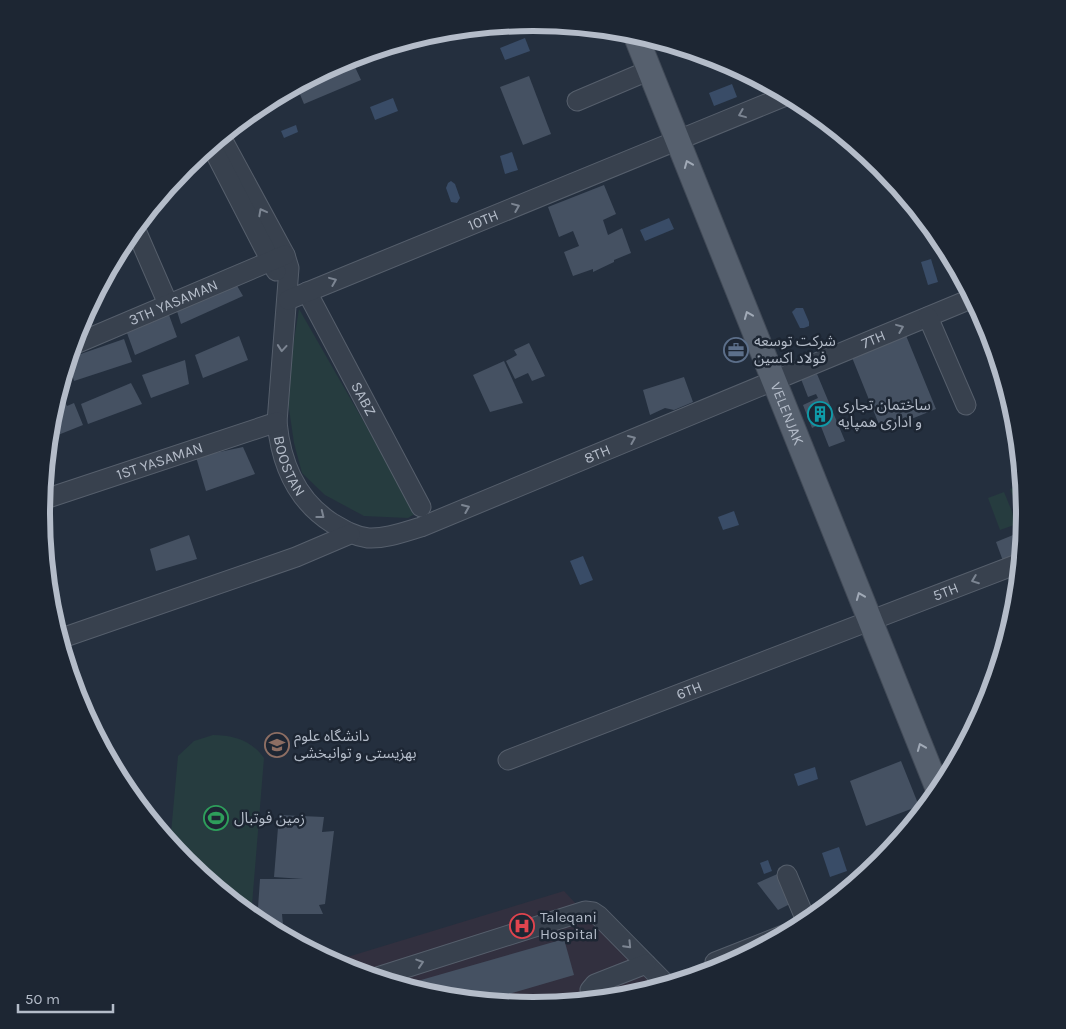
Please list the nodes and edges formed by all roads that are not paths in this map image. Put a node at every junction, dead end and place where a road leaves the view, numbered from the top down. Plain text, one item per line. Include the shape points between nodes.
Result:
1 (640, 44) edge
2 (650, 70) junction
3 (779, 99) edge
4 (577, 101) dead end
5 (678, 140) junction
6 (224, 143) edge
7 (214, 151) edge
8 (138, 236) edge
9 (278, 257) junction
10 (306, 292) junction
11 (288, 300) junction
12 (966, 301) edge
13 (168, 304) junction
14 (928, 317) junction
15 (82, 341) edge
16 (774, 380) junction
17 (966, 405) dead end
18 (276, 422) junction
19 (51, 492) edge
20 (421, 507) dead end
21 (421, 527) joint
22 (350, 534) junction
23 (1013, 566) edge
24 (870, 620) junction
25 (65, 637) edge
26 (508, 760) dead end
27 (935, 783) edge
28 (786, 875) dead end
29 (803, 914) edge
30 (646, 964) junction
31 (386, 974) edge
32 (662, 980) edge
33 (591, 994) edge

1 - 2 main road, VELENJAK
2 - 4 street
2 - 5 main road, VELENJAK
3 -> 5 street, 10TH
10 -> 5 street, 10TH
16 -> 5 main road, VELENJAK
9 -> 6 street, BOOSTAN
7 - 9 street, BOOSTAN
8 - 13 street
9 - 11 street, BOOSTAN
9 - 13 street, 3TH YASAMAN
10 - 11 street, 10TH
10 - 20 street, SABZ
11 -> 18 street, BOOSTAN
12 - 14 street, 7TH
13 - 15 street, 3TH YASAMAN
16 -> 14 street, 7TH
14 - 17 street
21 -> 16 street, 8TH
24 -> 16 main road, VELENJAK
18 - 19 street, 1ST YASAMAN
18 -> 22 street, BOOSTAN via 283,458 294,485 316,511
21 - 22 street, BOOSTAN via 384,537
22 - 25 street via 296,557
23 -> 24 street, 5TH
24 - 26 street, 6TH
27 -> 24 main road, VELENJAK
28 - 29 street
31 -> 30 street via 585,911 600,916
30 - 32 street
30 - 33 street via 591,986

